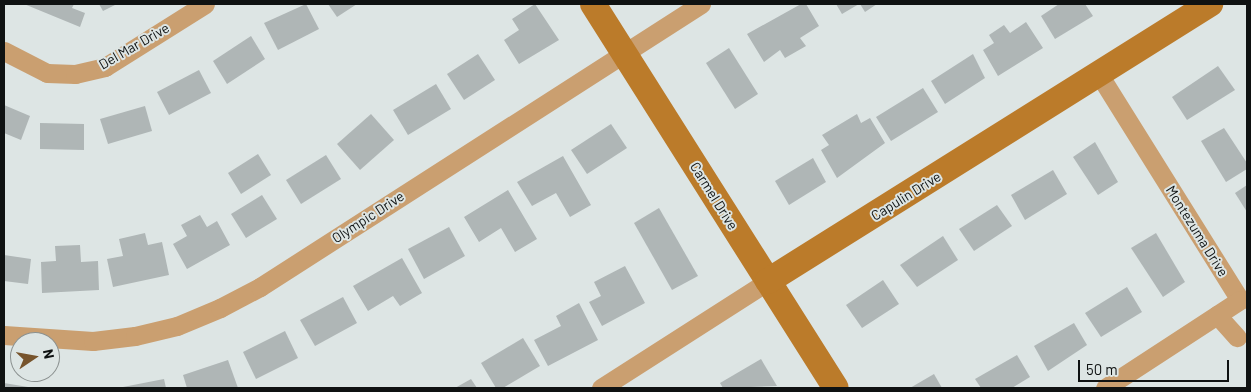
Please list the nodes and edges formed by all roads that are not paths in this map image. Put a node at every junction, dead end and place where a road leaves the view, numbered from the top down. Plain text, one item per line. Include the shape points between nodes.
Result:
1 (205, 4) edge
2 (593, 4) edge
3 (701, 4) edge
4 (1210, 4) edge
5 (4, 51) edge
6 (624, 53) junction
7 (1100, 76) junction
8 (768, 282) junction
9 (1218, 315) junction
10 (4, 335) edge
11 (1237, 337) dead end
12 (601, 388) edge
13 (836, 388) edge
14 (1105, 388) edge

1 - 5 street, Del Mar Drive via 105,67 75,74 47,73
2 - 6 street, Carmel Drive
3 - 6 street, Olympic Drive
4 - 7 street, Capulin Drive
6 - 8 street, Carmel Drive
6 - 10 street, Olympic Drive via 260,287 220,308 177,326 135,336 92,341
7 - 8 street, Capulin Drive
7 - 9 street, Montezuma Drive via 1240,300
8 - 12 street, Capulin Drive
8 - 13 street, Carmel Drive
9 - 11 street
9 - 14 street, Montezuma Drive

